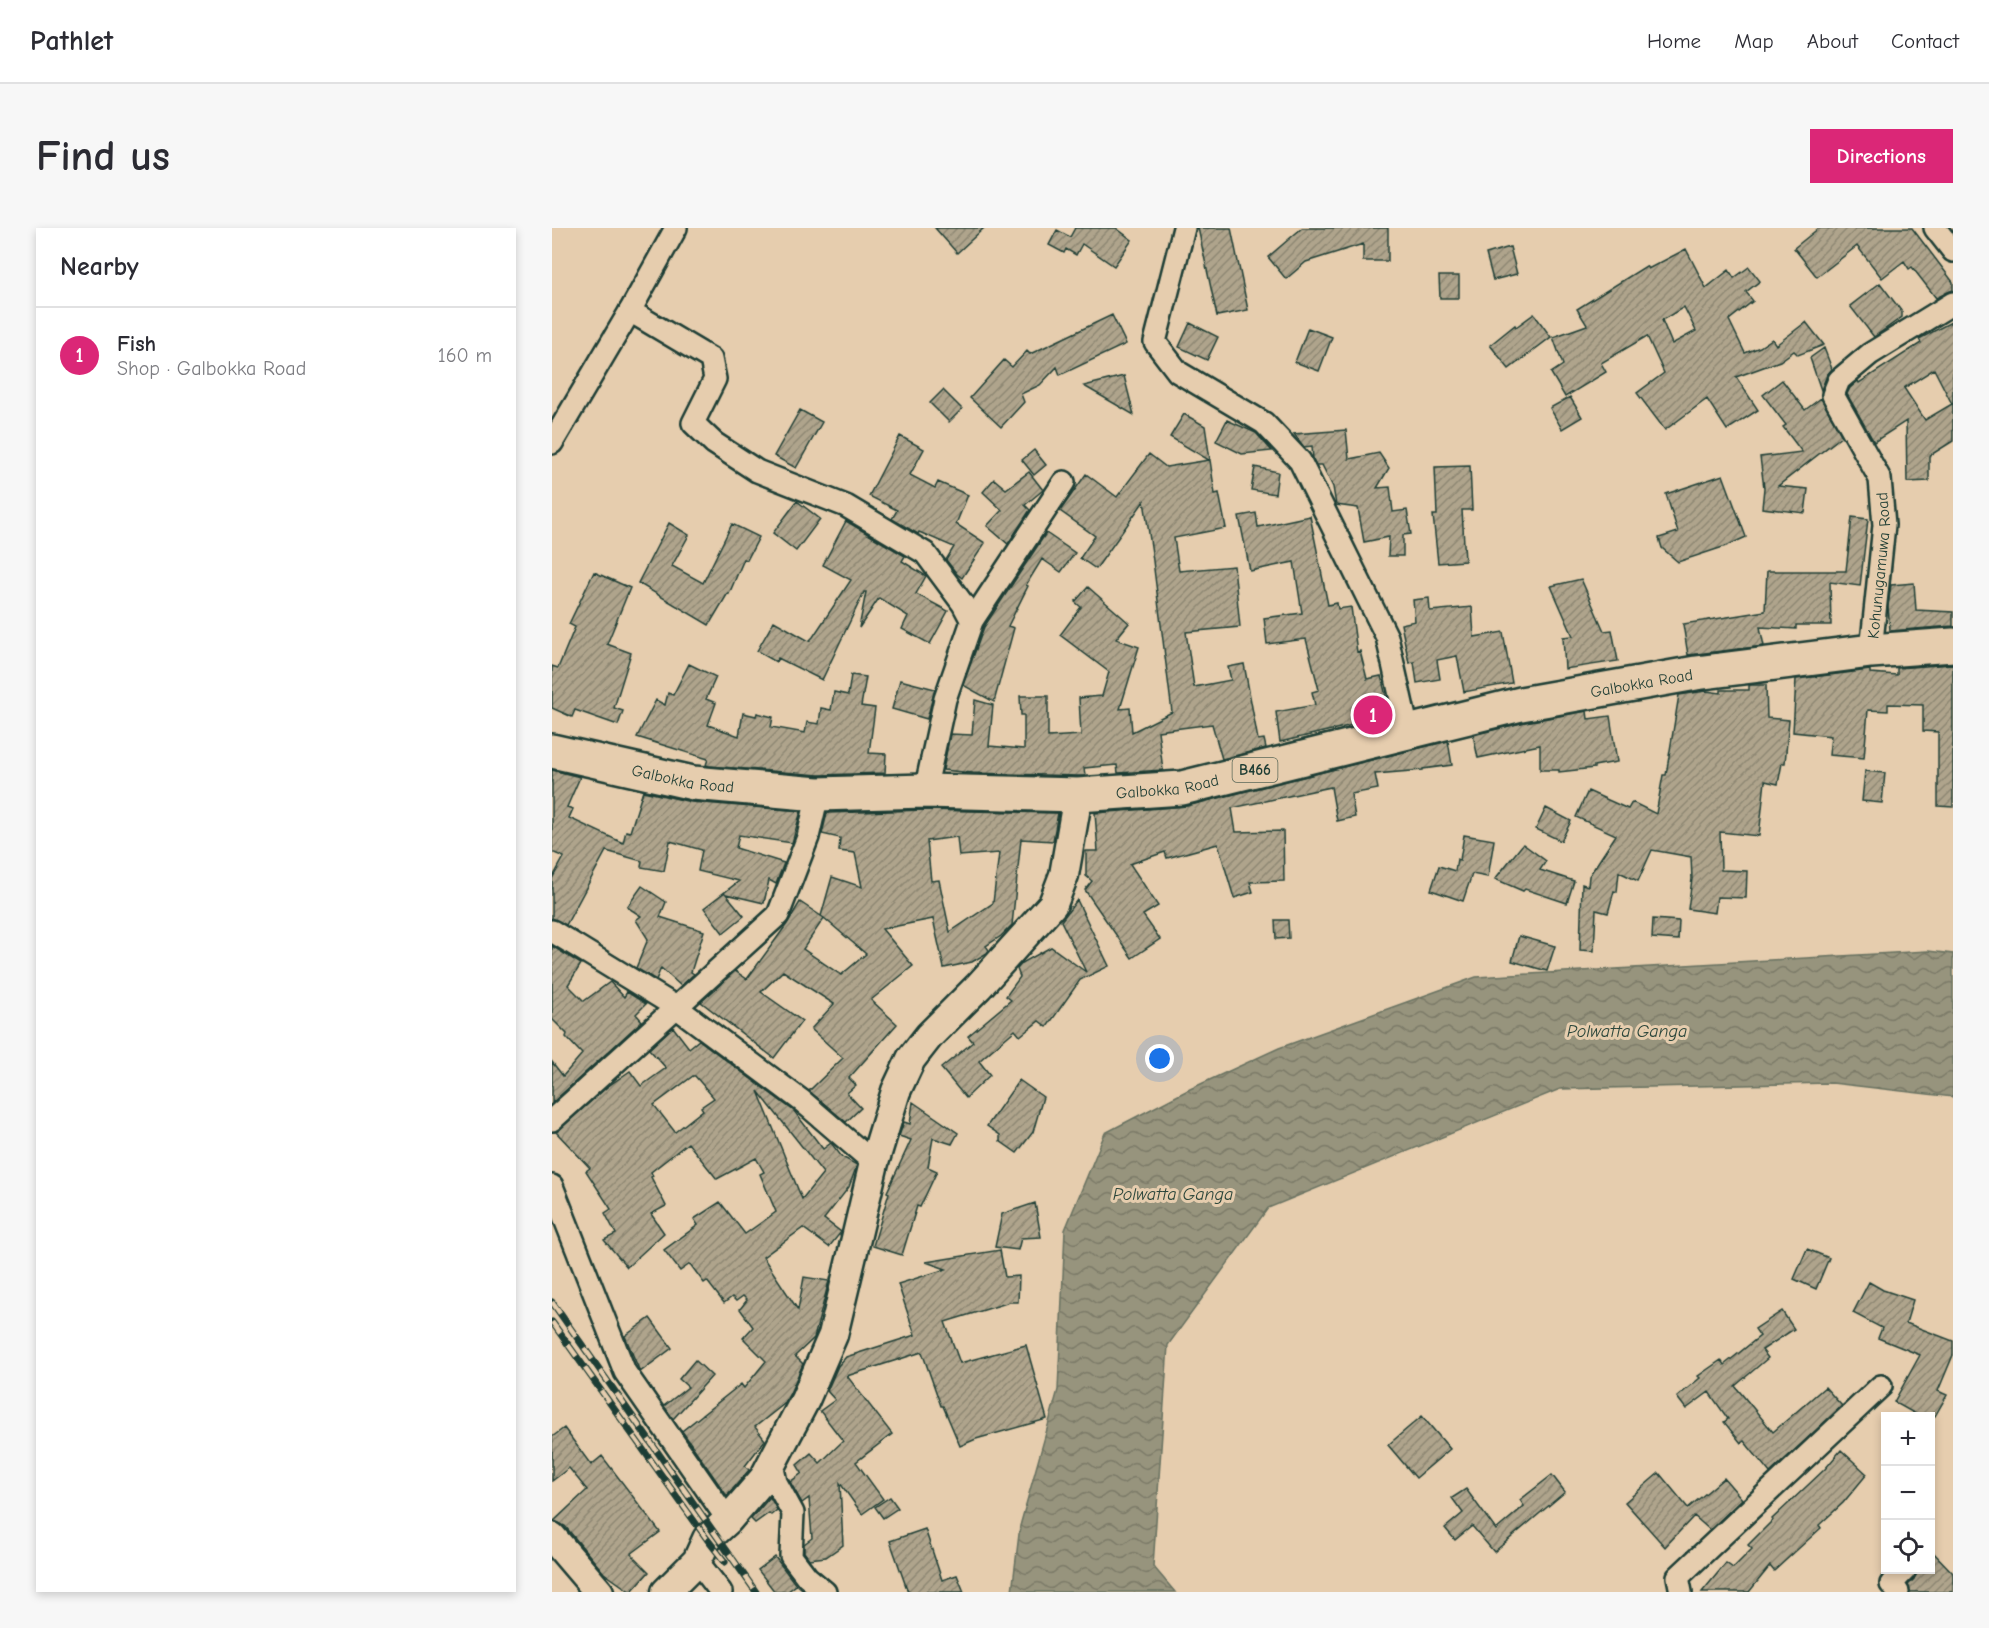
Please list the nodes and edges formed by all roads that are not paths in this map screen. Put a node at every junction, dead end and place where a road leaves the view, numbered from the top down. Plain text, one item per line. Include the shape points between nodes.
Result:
1 (676, 228) edge
2 (1184, 228) edge
3 (1935, 228) edge
4 (1953, 251) edge
5 (1953, 303) edge
6 (630, 310) junction
7 (552, 443) edge
8 (1064, 482) dead end
9 (972, 621) junction
10 (1953, 645) edge
11 (1871, 651) junction
12 (1408, 731) junction
13 (552, 751) edge
14 (925, 791) junction
15 (818, 794) junction
16 (1078, 795) junction
17 (552, 931) edge
18 (676, 1007) junction
19 (552, 1120) edge
20 (874, 1163) junction
21 (552, 1186) edge
22 (1881, 1386) dead end
23 (772, 1464) junction
24 (728, 1520) junction
25 (552, 1538) edge
26 (697, 1561) junction
27 (1900, 1574) edge
28 (598, 1592) edge
29 (666, 1592) edge
30 (721, 1592) edge
31 (825, 1592) edge
32 (1681, 1592) edge
33 (1898, 1592) edge

1 - 6 street
2 - 12 street via 1155,342 1178,372 1264,423 1300,461 1387,637
3 - 4 street
5 - 11 street, Kohunugamuwa Road via 1870,354 1839,380 1833,395 1880,479 1884,525
6 - 7 street
6 - 9 street via 711,360 715,379 693,423 714,443 757,471 846,506 925,553
8 - 9 street
9 - 14 street via 945,699
10 - 11 main road, Galbokka Road / B466
11 - 12 main road, Galbokka Road / B466 via 1696,673 1521,704
12 - 16 main road, Galbokka Road / B466 via 1182,788
13 - 15 main road, Galbokka Road / B466 via 693,783
14 - 15 main road, Galbokka Road / B466
14 - 16 main road, Galbokka Road / B466
15 - 18 street via 808,837 778,915
16 - 20 main road via 1064,874 1053,904 911,1059 896,1091
17 - 18 street
18 - 19 street
18 - 20 street via 802,1101
20 - 23 main road via 833,1335
21 - 24 street via 625,1371
22 - 32 street via 1678,1577
23 - 24 main road
23 - 31 street via 776,1482 793,1513 791,1556
24 - 26 main road via 707,1539
25 - 28 main road
26 - 29 main road
26 - 30 street
27 - 33 street via 1891,1584

